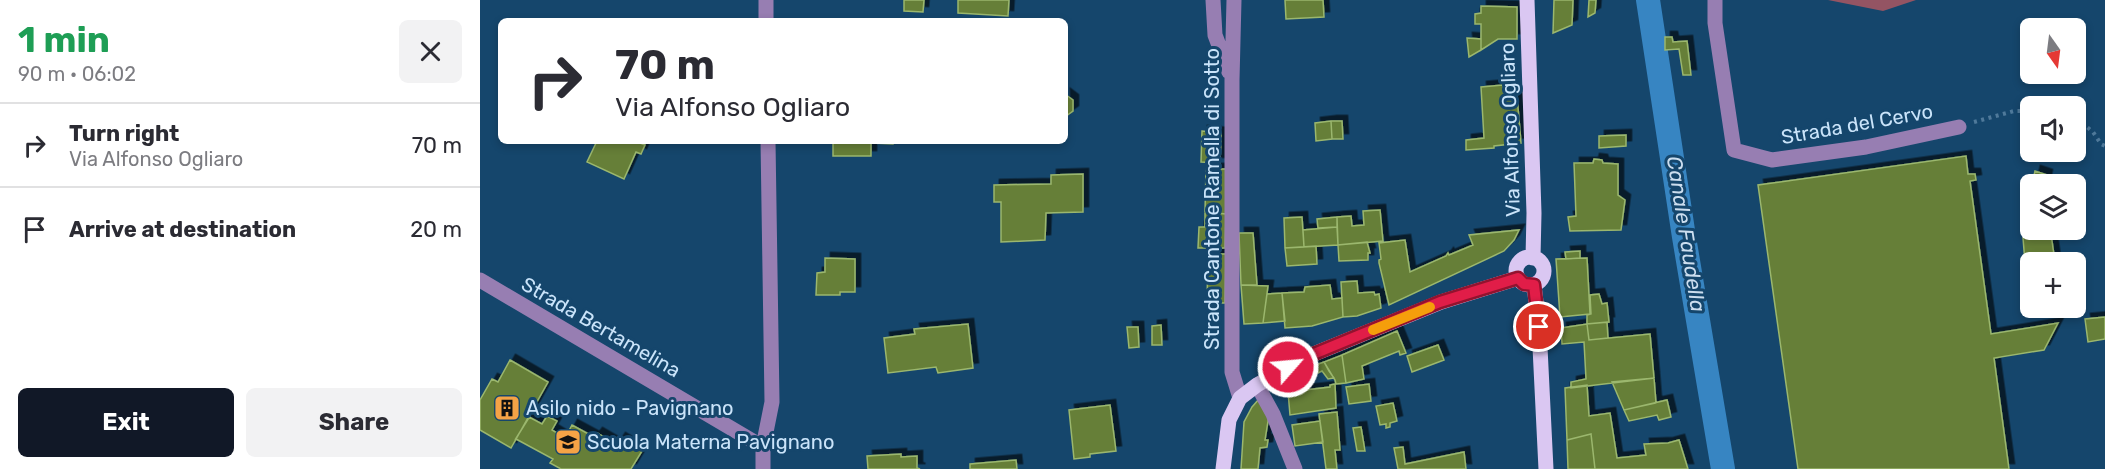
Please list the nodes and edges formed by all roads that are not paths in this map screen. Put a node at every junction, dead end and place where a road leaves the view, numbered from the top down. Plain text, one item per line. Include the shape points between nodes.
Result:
1 (766, 0) edge
2 (1213, 0) edge
3 (1234, 0) edge
4 (1527, 0) edge
5 (1715, 0) edge
6 (766, 18) edge
7 (1232, 80) junction
8 (1959, 127) road end
9 (768, 144) edge
10 (1533, 258) junction
11 (1518, 278) junction
12 (480, 280) edge
13 (1534, 285) junction
14 (1257, 385) junction
15 (1240, 398) junction
16 (763, 447) junction
17 (763, 469) edge
18 (1223, 469) edge
19 (1295, 469) edge
20 (1546, 469) edge

1 - 6 street
2 - 7 street via 1215,35
3 - 7 street, Strada Cantone Ramella di Sotto
4 - 10 main road, Via Alfonso Ogliaro
5 - 8 street, Strada del Cervo via 1734,150 1772,160 1866,147
7 - 15 street, Strada Cantone Ramella di Sotto via 1232,372
9 - 16 street via 772,402
10 - 11 main road via 1520,262
10 - 13 main road via 1541,263 1544,272
11 - 13 main road via 1524,284
11 - 14 main road via 1440,302 1304,358
12 - 16 street, Strada Bertamelina
13 - 20 main road
14 - 15 main road
14 - 19 street
15 - 18 main road via 1229,420
16 - 17 street

